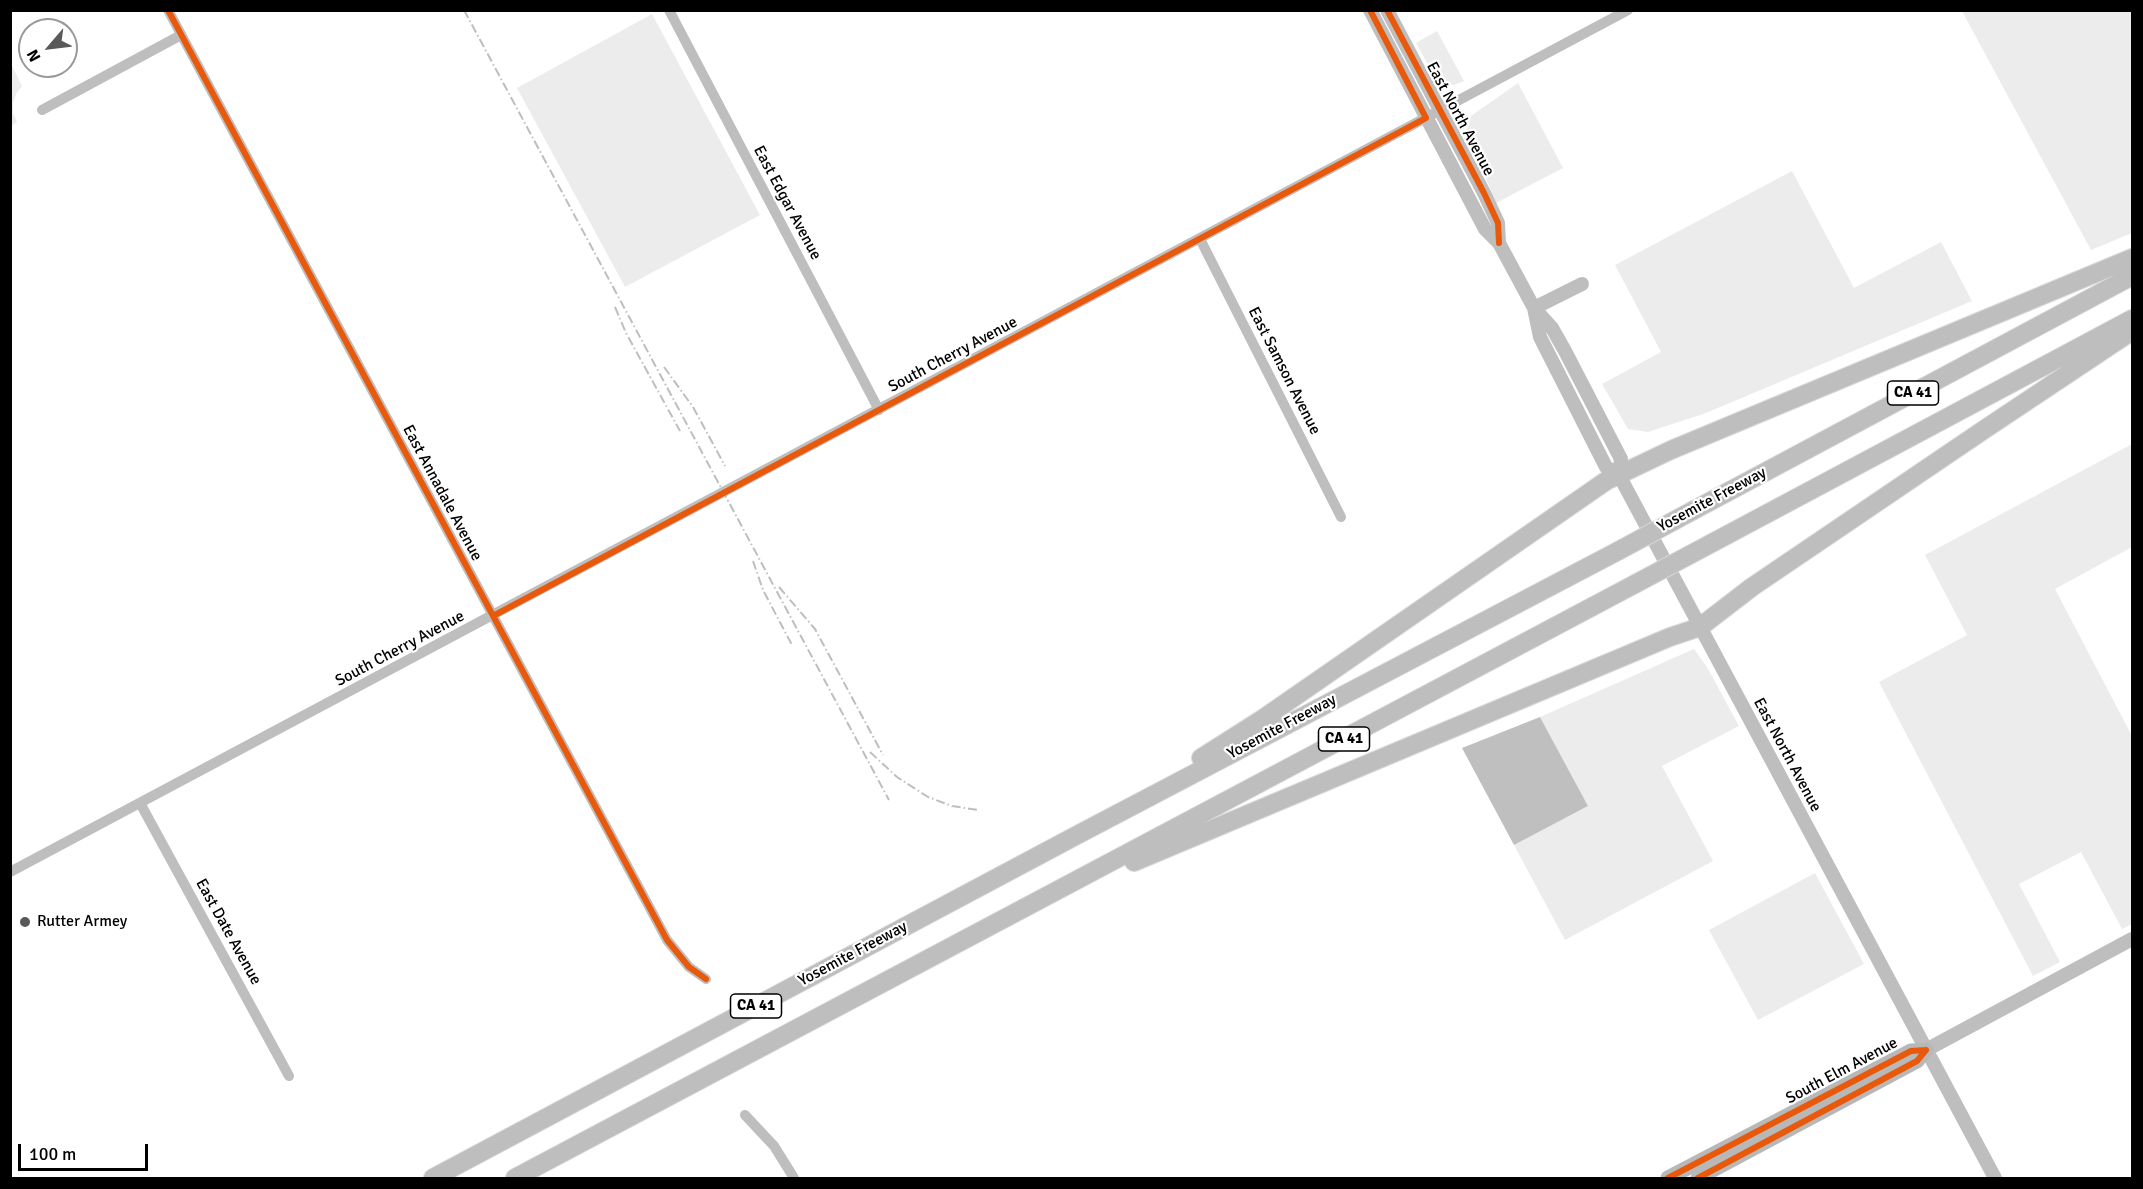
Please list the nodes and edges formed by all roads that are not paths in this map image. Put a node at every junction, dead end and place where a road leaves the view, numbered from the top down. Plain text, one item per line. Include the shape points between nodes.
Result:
1 (168, 10) edge
2 (669, 10) edge
3 (1370, 10) edge
4 (1387, 10) edge
5 (1628, 10) edge
6 (181, 35) junction
7 (42, 110) dead end
8 (1440, 110) junction
9 (1426, 118) junction
10 (1200, 238) junction
11 (1499, 243) junction
12 (2133, 258) edge
13 (2133, 276) edge
14 (1582, 284) dead end
15 (1534, 308) junction
16 (2133, 319) edge
17 (2133, 331) edge
18 (879, 410) junction
19 (1619, 474) junction
20 (1341, 517) dead end
21 (493, 616) junction
22 (1700, 627) junction
23 (140, 803) junction
24 (1079, 834) junction
25 (10, 872) edge
26 (1054, 894) junction
27 (2133, 939) edge
28 (706, 979) dead end
29 (1926, 1050) junction
30 (289, 1076) dead end
31 (745, 1114) dead end
32 (433, 1179) edge
33 (515, 1179) edge
34 (794, 1179) edge
35 (1668, 1179) edge
36 (1698, 1179) edge
37 (1995, 1179) edge

1 - 6 street, East Annadale Avenue
2 - 18 street, East Edgar Avenue
3 - 9 street, East North Avenue
4 - 8 street, East North Avenue
5 - 8 street, South Cherry Avenue
6 - 7 street
6 - 21 street, East Annadale Avenue
8 - 9 street, South Cherry Avenue
8 - 11 street, East North Avenue via 1498,223
9 - 10 street, South Cherry Avenue
9 - 11 street, East North Avenue via 1485,229
10 - 18 street, South Cherry Avenue
10 - 20 street, East Samson Avenue
11 - 15 street, East North Avenue
12 - 19 highway
13 - 24 highway, Yosemite Freeway / CA 41, bridge
14 - 15 street
15 - 19 street, East North Avenue via 1552,328 1621,459
16 - 26 highway, CA 41, bridge
17 - 22 highway via 1762,580
18 - 21 street, South Cherry Avenue
19 - 22 street, East North Avenue
19 - 24 highway via 1264,718
21 - 23 street, South Cherry Avenue
21 - 28 street, East Annadale Avenue via 667,940 688,967
22 - 26 highway
22 - 29 street, East North Avenue
23 - 25 street, South Cherry Avenue
23 - 30 street, East Date Avenue
24 - 32 highway, Yosemite Freeway / CA 41
26 - 33 highway, CA 41
27 - 29 street, South Elm Avenue
29 - 35 main road, South Elm Avenue via 1911,1051
29 - 36 main road, South Elm Avenue via 1917,1061
29 - 37 street, East North Avenue
31 - 34 street via 774,1146

